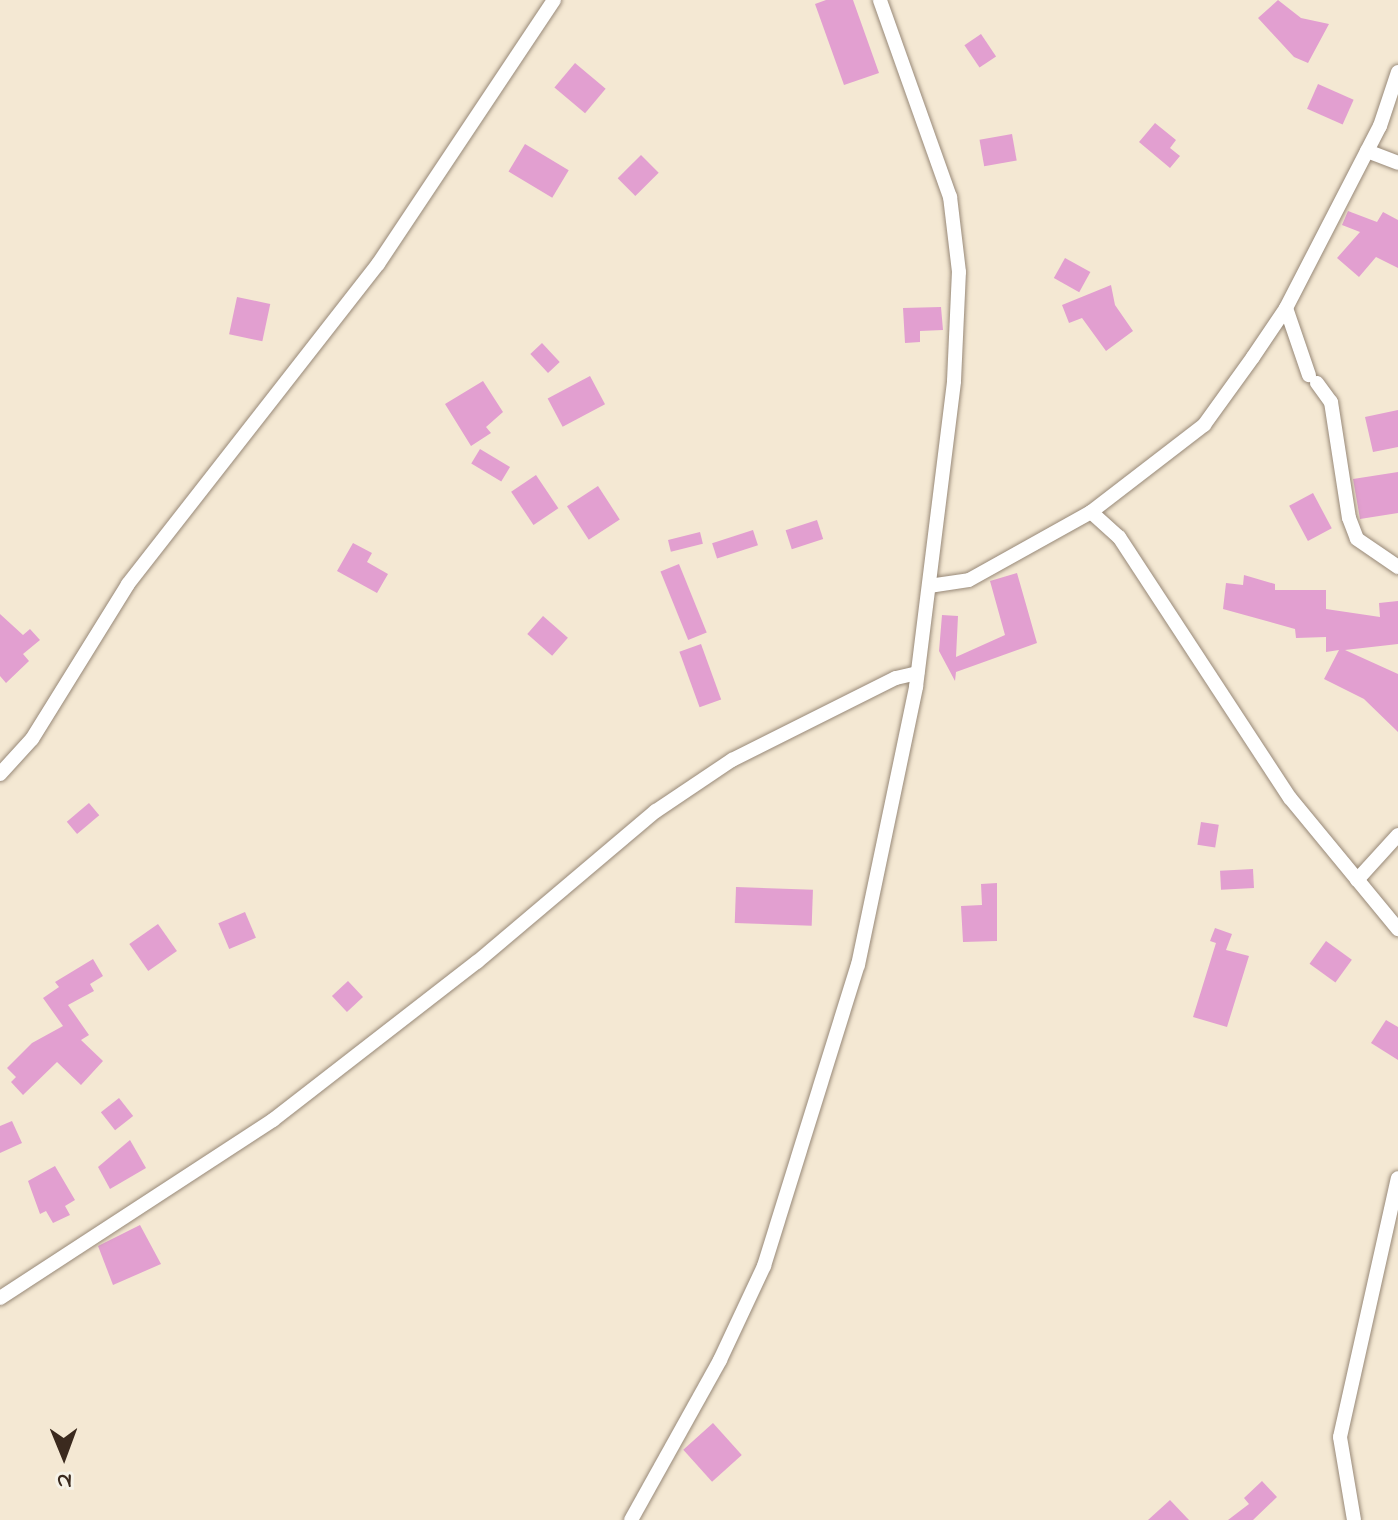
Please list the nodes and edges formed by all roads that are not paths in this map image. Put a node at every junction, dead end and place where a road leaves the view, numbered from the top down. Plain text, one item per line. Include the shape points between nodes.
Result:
1 (554, 0) edge
2 (880, 0) edge
3 (1398, 72) edge
4 (1367, 151) junction
5 (1398, 163) edge
6 (1286, 308) junction
7 (1091, 512) junction
8 (1398, 567) edge
9 (929, 586) junction
10 (917, 673) junction
11 (0, 774) edge
12 (1398, 835) edge
13 (1357, 880) junction
14 (1398, 929) edge
15 (1398, 1178) edge
16 (0, 1298) edge
17 (631, 1520) edge
18 (1354, 1520) edge

1 - 11 street via 378,264 128,584 32,739
2 - 9 street via 950,197 959,272 954,381
3 - 4 street
4 - 5 street
4 - 6 street
6 - 7 street via 1204,425
6 - 8 street via 1313,379 1331,402 1357,539
7 - 9 street via 969,580
7 - 13 street via 1119,537 1290,798
9 - 10 street
10 - 16 street via 896,678 732,760 656,811 477,962 273,1120
10 - 17 street via 858,965 764,1266 720,1360
12 - 13 street
13 - 14 street
15 - 18 street via 1340,1437

